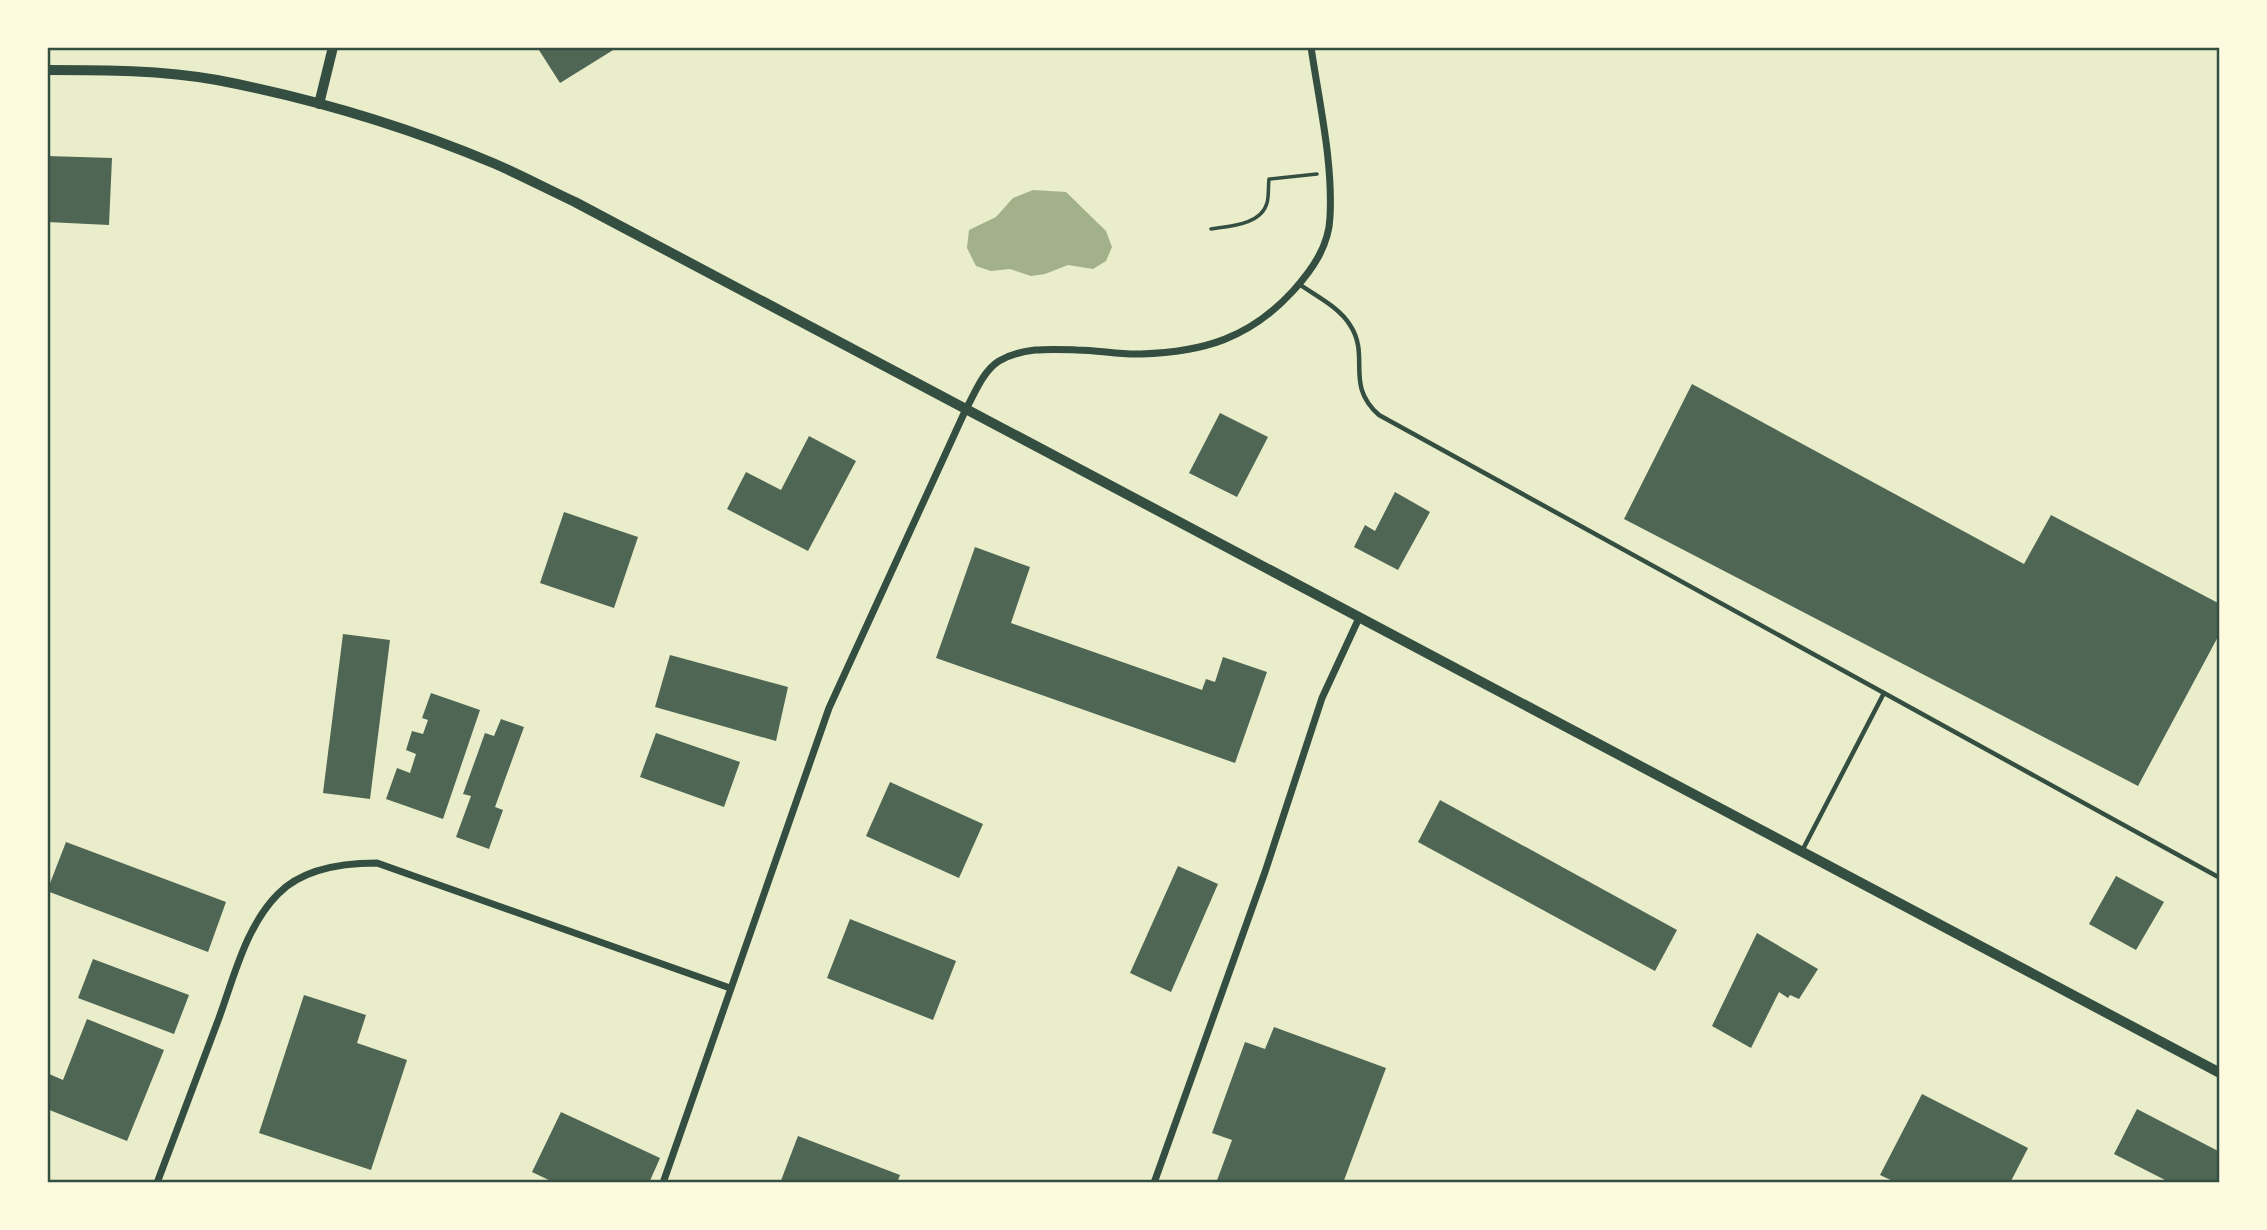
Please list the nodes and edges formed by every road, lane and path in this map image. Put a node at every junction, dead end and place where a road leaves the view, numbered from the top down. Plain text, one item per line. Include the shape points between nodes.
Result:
1 (333, 47) edge
2 (1311, 47) edge
3 (47, 69) edge
4 (319, 104) junction
5 (1328, 172) junction
6 (1211, 229) dead end
7 (1299, 285) junction
8 (965, 409) junction
9 (1359, 618) junction
10 (1884, 693) junction
11 (1801, 852) junction
12 (2220, 878) edge
13 (730, 988) junction
14 (2220, 1073) edge
15 (157, 1183) edge
16 (663, 1183) edge
17 (1154, 1183) edge

1 - 4 street
2 - 5 street
3 - 4 street via 123,70 215,80
4 - 8 street via 492,163
5 - 6 path via 1269,179 1267,205 1260,214 1248,222
5 - 7 street via 1330,218 1324,249
7 - 8 street via 1251,328 1208,346 1140,354 1036,349 1009,358 985,374
7 - 10 lane via 1350,324 1357,338 1359,384 1367,405 1379,415
8 - 9 street
8 - 13 street via 830,708
9 - 11 street
9 - 17 street via 1322,698
10 - 11 lane
10 - 12 lane
11 - 14 street
13 - 15 street via 377,863 328,867 303,876 278,893 252,934
13 - 16 street

